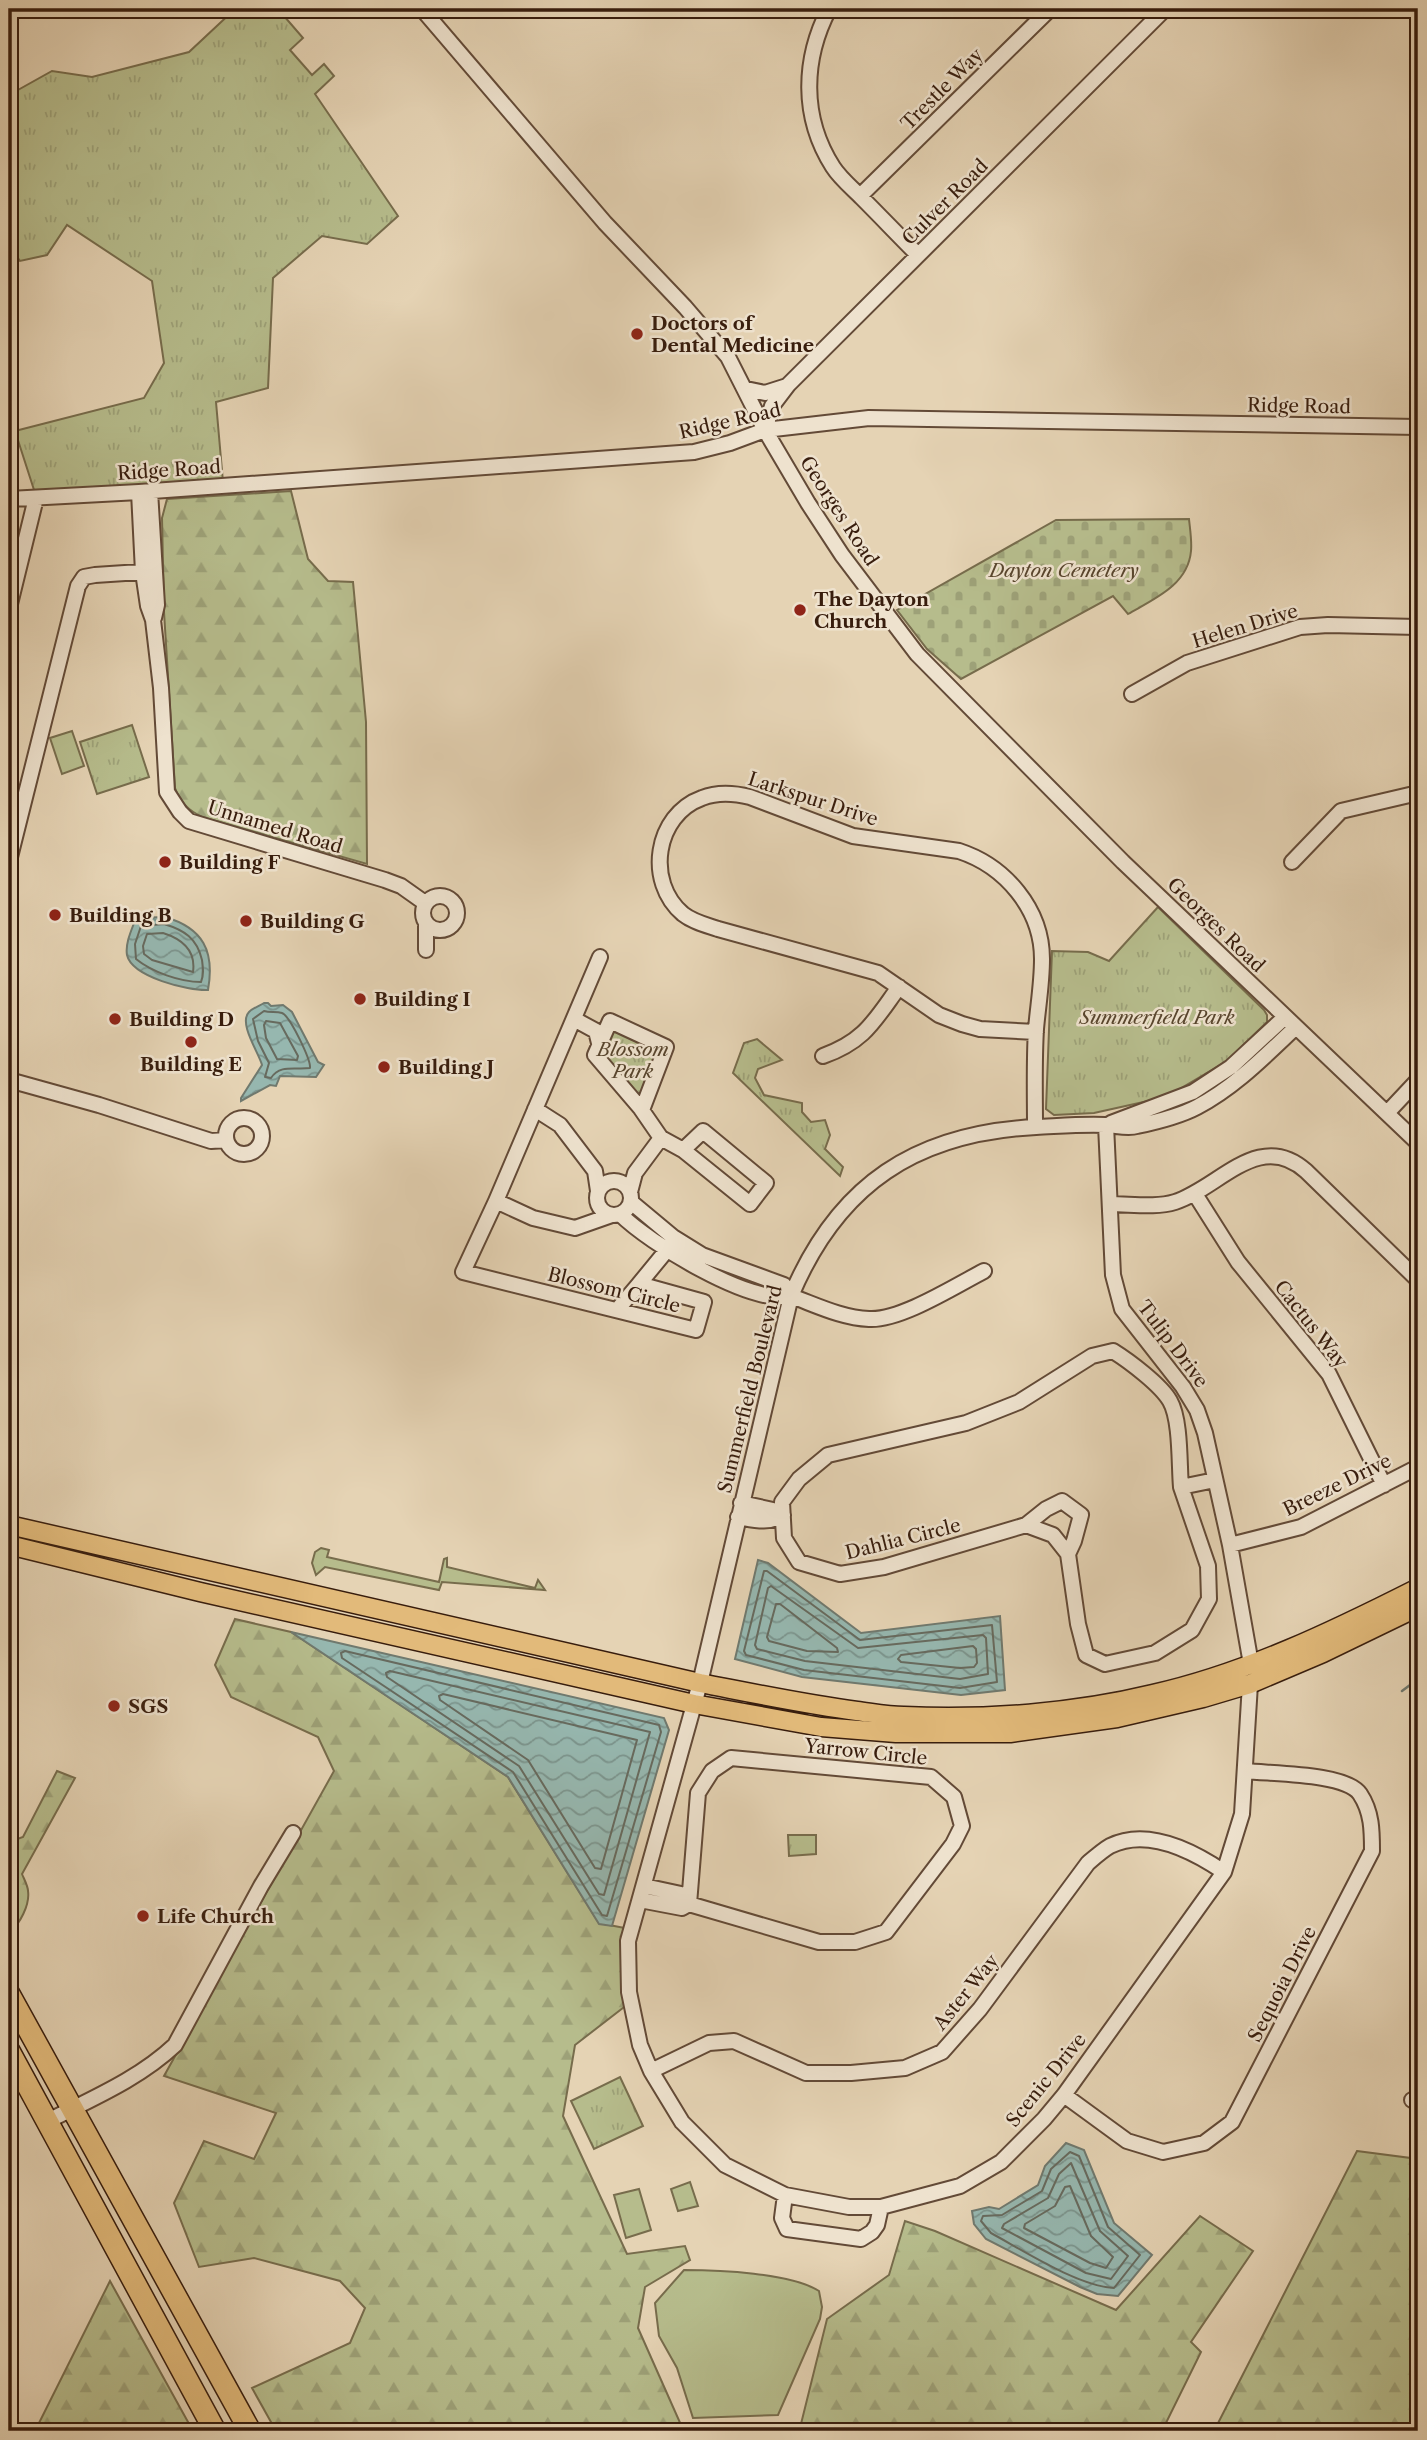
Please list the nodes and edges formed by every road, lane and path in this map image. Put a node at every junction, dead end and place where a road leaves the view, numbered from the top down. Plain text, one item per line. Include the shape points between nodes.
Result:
1 (422, 9) edge
2 (829, 9) edge
3 (1050, 9) edge
4 (1165, 9) edge
5 (860, 196) junction
6 (918, 256) junction
7 (788, 386) junction
8 (746, 389) junction
9 (1418, 427) edge
10 (765, 430) junction
11 (145, 492) junction
12 (36, 498) junction
13 (9, 499) edge
14 (149, 572) junction
15 (9, 608) edge
16 (1418, 627) edge
17 (1132, 694) dead end
18 (1418, 793) edge
19 (9, 861) edge
20 (1292, 862) dead end
21 (425, 903) junction
22 (426, 924) junction
23 (426, 950) dead end
24 (600, 957) dead end
25 (899, 987) junction
26 (1285, 1017) junction
27 (574, 1019) junction
28 (1296, 1027) junction
29 (1036, 1032) junction
30 (599, 1043) junction
31 (823, 1056) dead end
32 (9, 1080) edge
33 (1418, 1080) edge
34 (535, 1109) junction
35 (641, 1109) junction
36 (1387, 1112) junction
37 (1106, 1125) junction
38 (1035, 1127) junction
39 (661, 1138) junction
40 (226, 1140) dead end
41 (1418, 1143) edge
42 (682, 1150) junction
43 (595, 1171) junction
44 (635, 1172) junction
45 (615, 1181) junction
46 (1195, 1194) junction
47 (631, 1197) junction
48 (598, 1198) junction
49 (496, 1201) junction
50 (1110, 1204) junction
51 (616, 1214) junction
52 (592, 1222) junction
53 (671, 1244) junction
54 (984, 1271) dead end
55 (1418, 1280) edge
56 (639, 1284) junction
57 (791, 1296) junction
58 (617, 1310) junction
59 (1418, 1467) edge
60 (1215, 1480) junction
61 (1384, 1485) junction
62 (1181, 1487) junction
63 (740, 1510) junction
64 (783, 1515) junction
65 (9, 1525) edge
66 (1026, 1525) junction
67 (9, 1545) edge
68 (1230, 1545) junction
69 (1068, 1554) junction
70 (1418, 1588) edge
71 (1418, 1608) edge
72 (1251, 1664) junction
73 (700, 1683) junction
74 (1250, 1684) junction
75 (694, 1704) junction
76 (1246, 1771) junction
77 (293, 1833) dead end
78 (1224, 1872) junction
79 (642, 1893) junction
80 (689, 1904) junction
81 (9, 1994) edge
82 (9, 2051) edge
83 (651, 2071) junction
84 (1064, 2095) junction
85 (73, 2108) junction
86 (48, 2121) junction
87 (785, 2195) junction
88 (881, 2207) junction
89 (215, 2431) edge
90 (250, 2431) edge

1 - 8 street, Georges Road via 605,223 728,357
2 - 5 street via 815,40 807,78 812,113 827,158
3 - 5 street, Trestle Way
4 - 6 street, Culver Road
5 - 6 street
6 - 7 street, Culver Road
7 - 8 street via 765,393
7 - 10 street, Culver Road via 772,406
8 - 10 street, Georges Road
9 - 10 street, Ridge Road via 869,418
10 - 11 street, Ridge Road via 694,452
10 - 26 street, Georges Road via 842,555 917,654
11 - 12 street, Ridge Road
11 - 14 street, Unnamed Road
12 - 13 street, Ridge Road
12 - 15 street
14 - 19 street via 95,575 78,586
14 - 21 street, Unnamed Road via 148,606 161,688 167,792 180,813 202,826 385,880
16 - 17 street, Helen Drive via 1300,627 1187,663
18 - 20 street via 1341,811
21 - 22 street
21 - 22 street via 436,896 447,897 457,911 455,923 448,929 439,931
22 - 23 street
24 - 27 street, Blossom Circle
25 - 29 street, Larkspur Drive via 939,1015 962,1024
25 - 29 street, Larkspur Drive via 878,973 694,921 683,913 661,879 659,851 670,825 681,811 703,797 734,793 853,836 973,856 1014,887 1035,923 1042,957
25 - 31 street via 867,1032
26 - 28 street, Georges Road
26 - 37 street, Summerfield Boulevard via 1231,1067 1193,1092
27 - 30 street via 596,1031
27 - 34 street, Blossom Circle
28 - 36 street, Georges Road
28 - 37 street, Summerfield Boulevard via 1236,1083 1196,1108 1133,1127
29 - 38 street, Larkspur Drive
30 - 35 street via 595,1055
30 - 35 street via 610,1021 667,1046
32 - 40 street via 211,1141
33 - 36 street
34 - 43 street via 560,1125
34 - 49 street, Blossom Circle
35 - 39 street
36 - 41 street, Georges Road
37 - 38 street, Summerfield Boulevard
37 - 50 street, Tulip Drive
38 - 57 street, Summerfield Boulevard via 954,1138 889,1169 833,1221
39 - 42 street
39 - 44 street
42 - 42 street via 750,1204 766,1183 703,1131
43 - 45 street
43 - 48 street
44 - 45 street
44 - 47 street
45 - 47 street via 625,1185
45 - 48 street via 603,1185
46 - 50 street via 1173,1203
46 - 55 street via 1253,1158 1284,1158 1306,1171
46 - 61 street, Cactus Way via 1238,1262 1329,1374
47 - 51 street
47 - 53 street
48 - 51 street via 602,1210
48 - 52 street
49 - 52 street via 533,1218 575,1228
49 - 58 street, Blossom Circle via 463,1272
50 - 60 street, Tulip Drive via 1113,1275 1122,1310 1197,1410
51 - 52 street
51 - 53 street
53 - 56 street, Blossom Circle
53 - 57 street via 723,1282 778,1299
54 - 57 street via 884,1319 851,1316
56 - 58 street
56 - 58 street, Blossom Circle via 704,1302 696,1330
57 - 63 street, Summerfield Boulevard
59 - 61 street, Breeze Drive
60 - 62 street
60 - 68 street, Tulip Drive
61 - 68 street, Breeze Drive via 1290,1531
62 - 64 street via 1170,1401 1136,1365 1113,1351 1092,1356 1019,1402 966,1423 828,1455 799,1479 782,1502
62 - 69 street via 1208,1566 1209,1600 1192,1630 1155,1653 1105,1664 1086,1655
63 - 64 street via 774,1510
63 - 73 street, Summerfield Boulevard
64 - 66 street, Dahlia Circle via 784,1538 799,1562 840,1574 884,1567
65 - 73 main road
66 - 69 street via 1053,1535
66 - 69 street, Dahlia Circle via 1062,1501 1081,1516
67 - 75 main road
68 - 72 street, Tulip Drive
70 - 72 main road via 1335,1630
71 - 74 main road
72 - 73 main road via 1153,1695 977,1716 903,1717
73 - 75 street, Summerfield Boulevard
74 - 75 main road via 1117,1718 1010,1733 896,1733 821,1727
74 - 76 street, Scenic Drive
75 - 79 street, Scenic Drive
76 - 78 street, Scenic Drive via 1242,1814
76 - 84 street, Sequoia Drive via 1336,1779 1360,1792 1373,1822 1372,1852 1232,2122 1204,2143 1163,2152 1127,2141
77 - 85 street via 175,2045 142,2071
78 - 83 street, Aster Way via 1168,1843 1143,1838 1111,1845 1088,1863 980,2009 942,2052 905,2068 806,2073 734,2040 709,2043
78 - 84 street, Scenic Drive
79 - 80 street, Yarrow Circle via 681,1894
79 - 83 street, Scenic Drive via 628,1941 629,1992 640,2045
80 - 80 street, Yarrow Circle via 819,1942 855,1942 886,1932 953,1844 962,1826 954,1797 931,1777 731,1758 712,1771 698,1794
81 - 85 highway
82 - 86 highway
83 - 87 street, Scenic Drive via 682,2122 725,2165
84 - 88 street, Scenic Drive via 1001,2162 960,2186
85 - 86 street
85 - 90 highway
86 - 89 highway
87 - 88 street, Scenic Drive via 849,2207
87 - 88 street via 782,2218 787,2229 861,2239 877,2225

